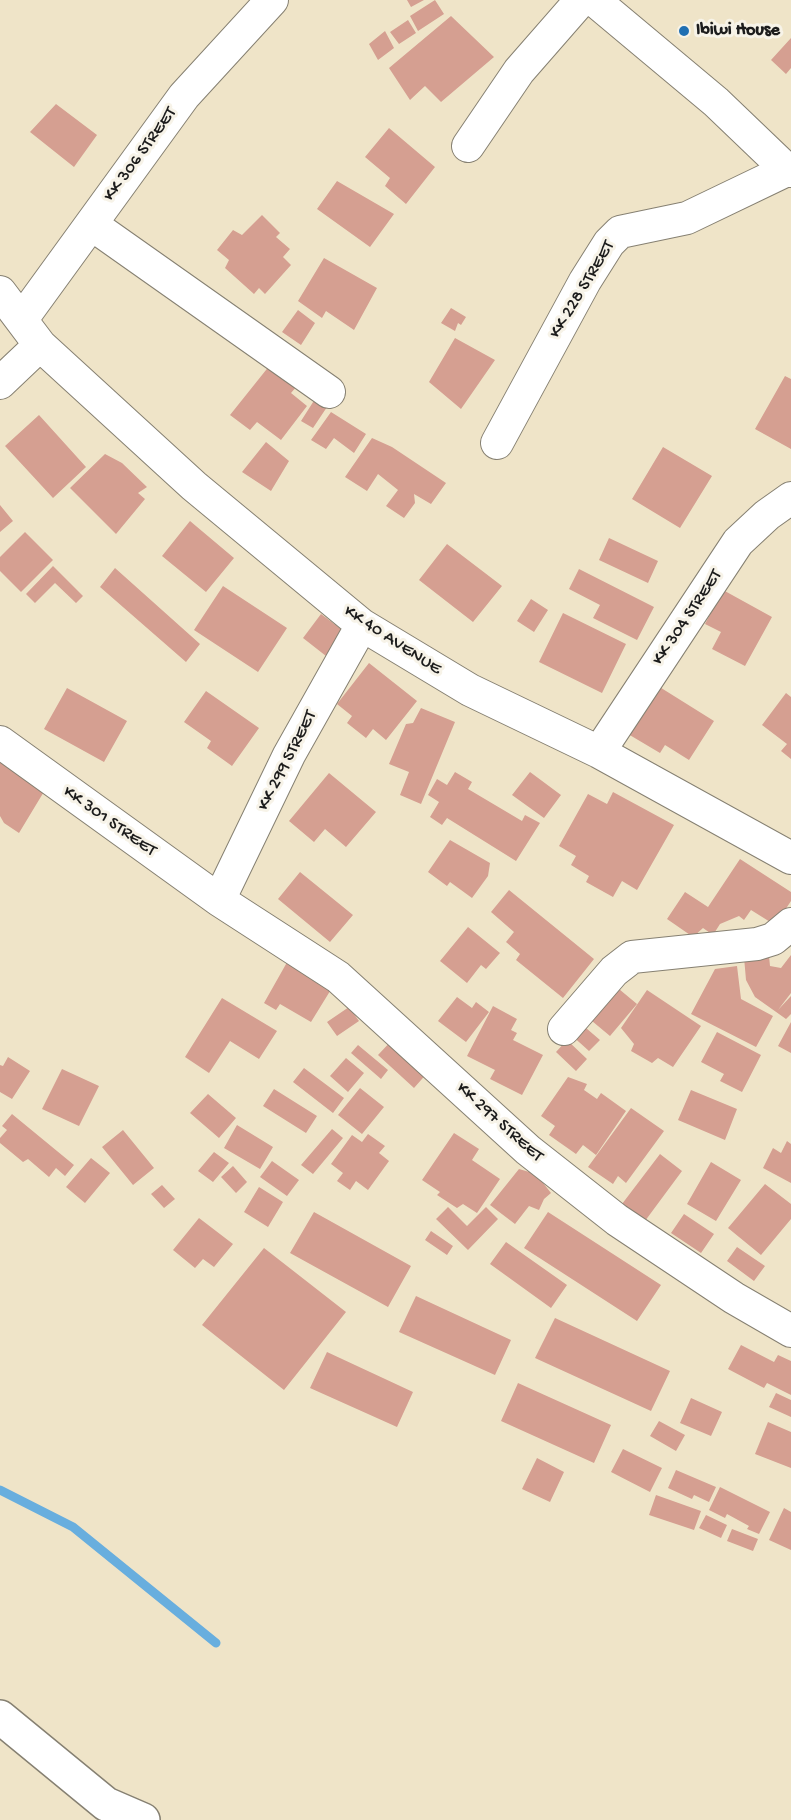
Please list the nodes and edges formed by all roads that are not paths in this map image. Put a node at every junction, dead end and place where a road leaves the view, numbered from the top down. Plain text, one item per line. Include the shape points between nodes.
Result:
1 (272, 0) edge
2 (581, 0) edge
3 (594, 0) edge
4 (468, 146) dead end
5 (789, 171) edge
6 (91, 224) junction
7 (0, 292) edge
8 (22, 319) junction
9 (40, 345) junction
10 (0, 383) edge
11 (329, 392) dead end
12 (497, 443) dead end
13 (791, 498) edge
14 (362, 625) junction
15 (0, 742) edge
16 (599, 752) junction
17 (791, 858) edge
18 (219, 900) junction
19 (791, 924) edge
20 (564, 1029) dead end
21 (791, 1331) edge
22 (0, 1717) edge
23 (143, 1820) edge

1 - 6 street, KK 306 STREET via 184,96
2 - 4 street via 519,71
3 - 5 street, KK 228 STREET via 716,102
5 - 12 street, KK 228 STREET via 687,218 620,232 585,281
6 - 8 street, KK 306 STREET
6 - 11 street
7 - 8 street, KK 40 AVENUE
8 - 9 street, KK 40 AVENUE
9 - 10 street
9 - 14 street, KK 40 AVENUE via 194,486
13 - 16 street, KK 304 STREET via 738,542
14 - 16 street, KK 40 AVENUE via 470,690
14 - 18 street, KK 299 STREET via 289,754
15 - 18 street, KK 301 STREET
16 - 17 street, KK 40 AVENUE
18 - 21 street, KK 297 STREET via 338,977 528,1150 617,1220
19 - 20 street via 773,939 757,944 633,957 614,971
22 - 23 main road via 106,1804

